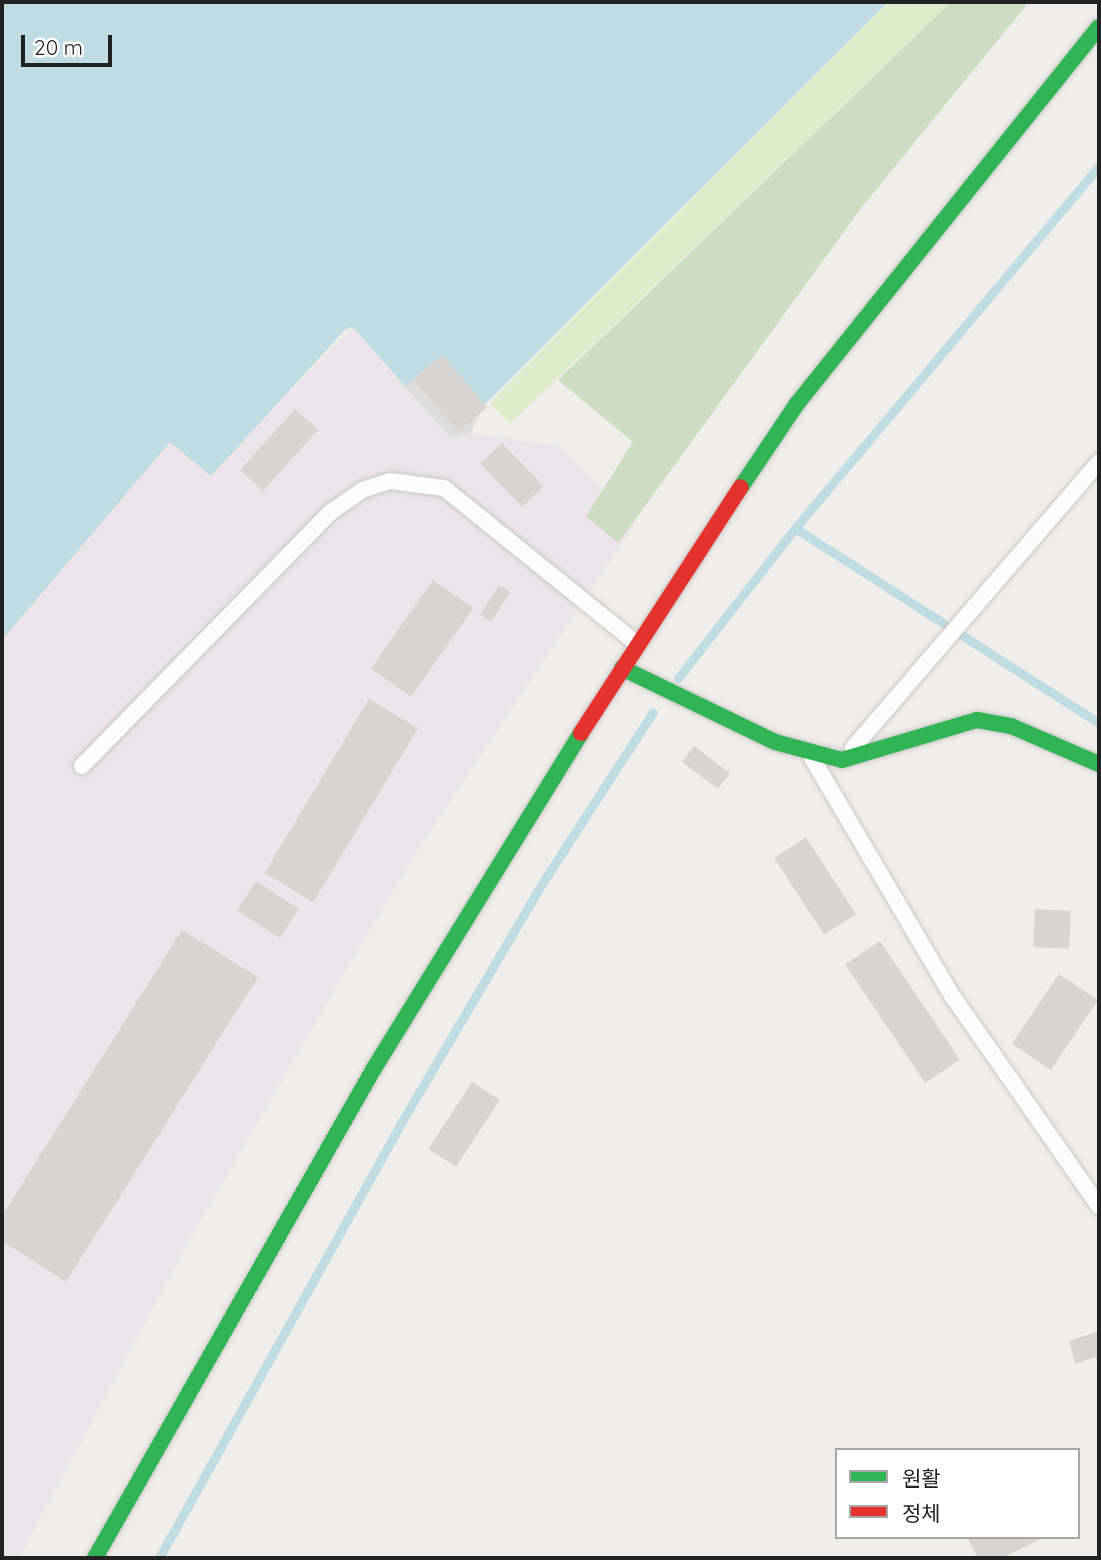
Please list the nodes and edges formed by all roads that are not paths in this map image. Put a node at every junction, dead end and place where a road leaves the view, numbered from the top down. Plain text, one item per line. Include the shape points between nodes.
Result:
1 (1099, 27) edge
2 (1099, 462) edge
3 (636, 643) junction
4 (622, 668) junction
5 (808, 751) junction
6 (842, 760) junction
7 (1099, 764) edge
8 (82, 766) dead end
9 (1099, 1206) edge
10 (95, 1558) edge

1 - 3 main road via 796,404
2 - 6 lane
3 - 4 main road
3 - 8 lane via 444,488 390,481 362,490 331,512
4 - 5 main road via 775,741
4 - 10 main road via 373,1070
5 - 6 main road
5 - 9 lane via 953,997
6 - 7 main road via 977,720 1011,726

